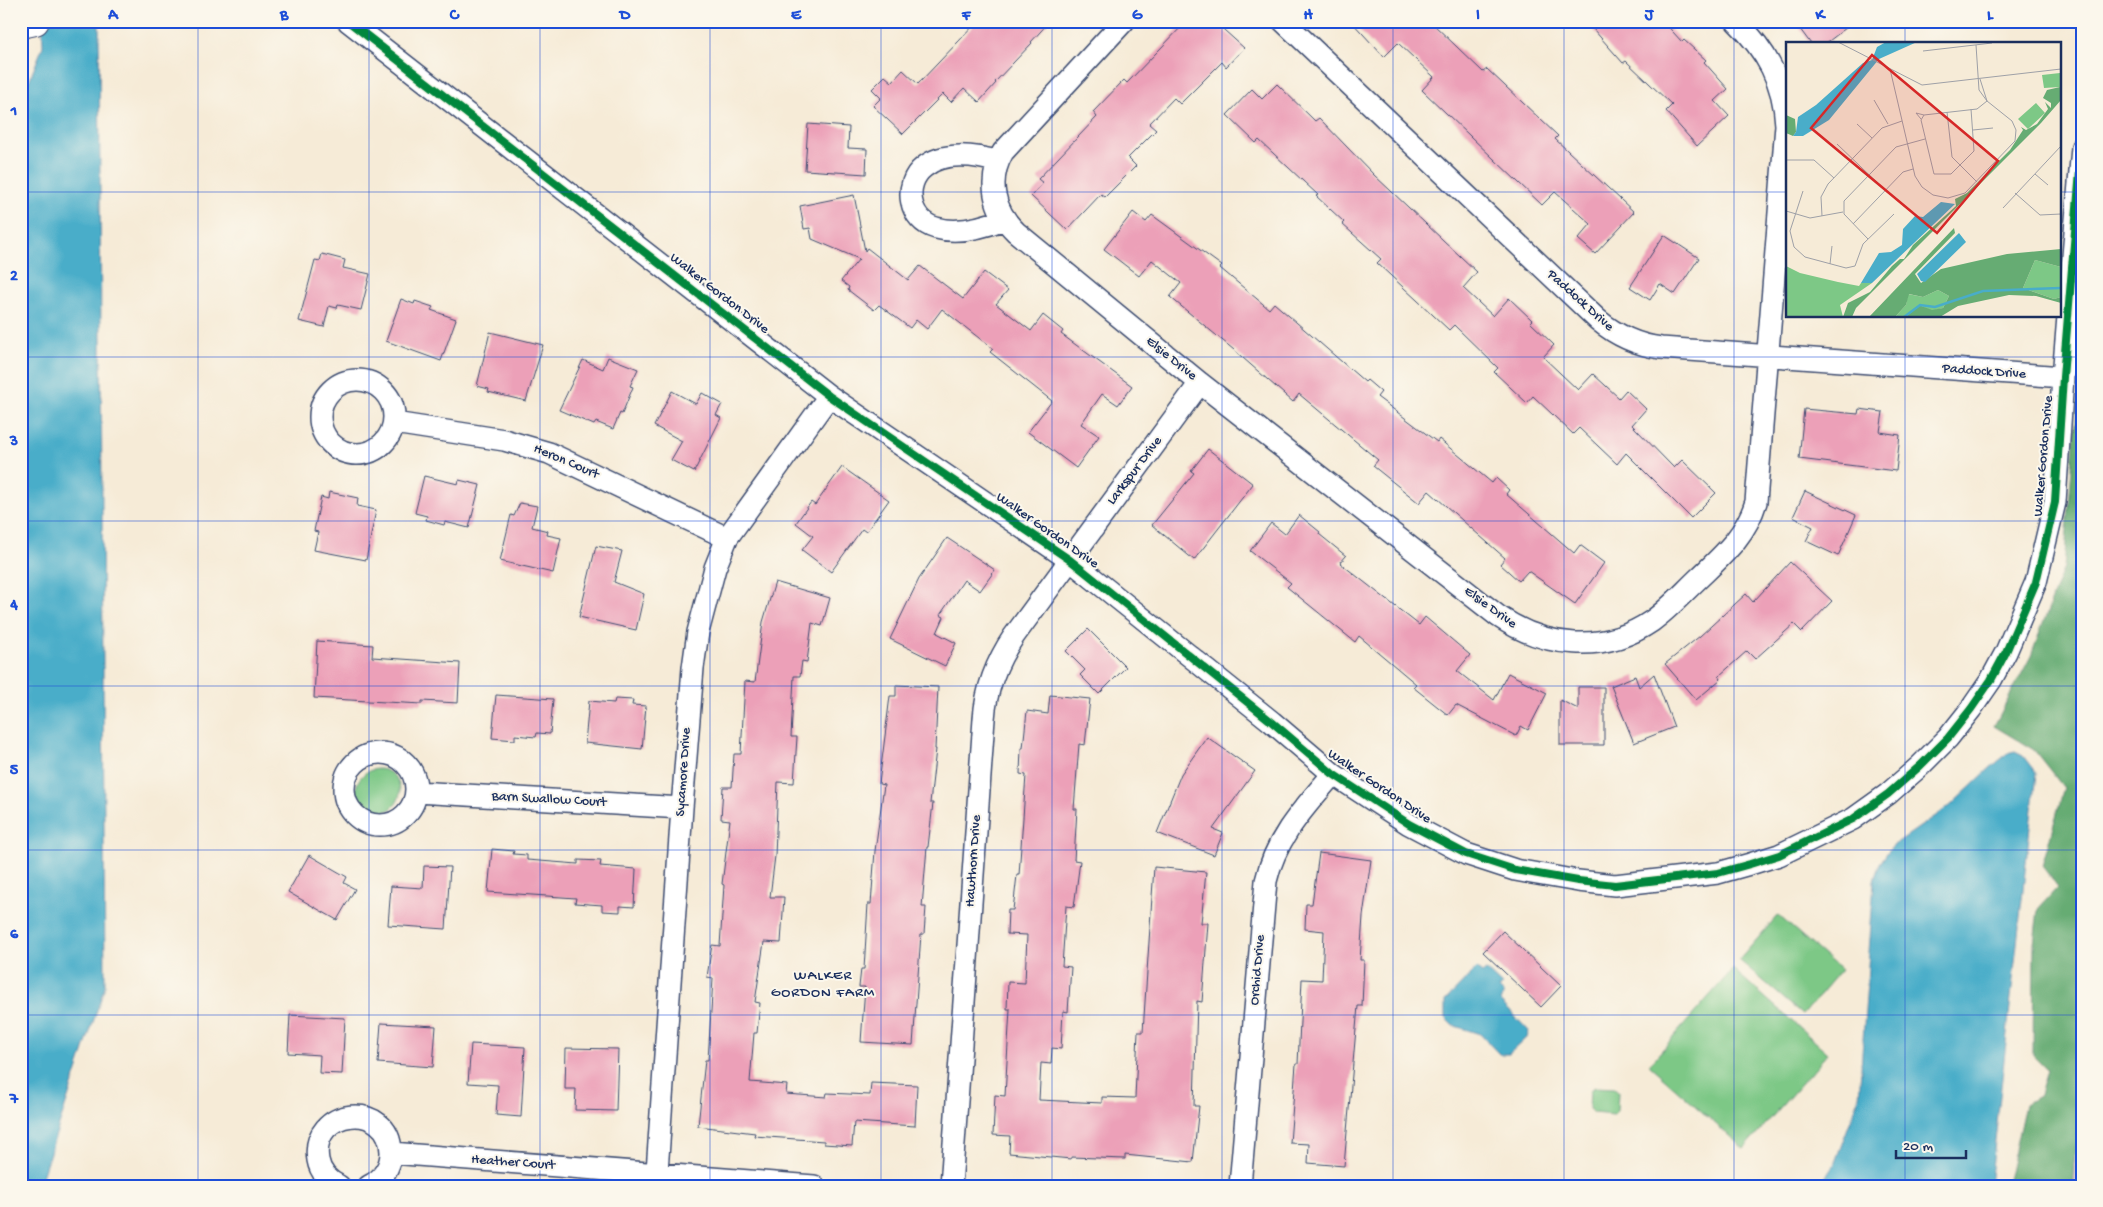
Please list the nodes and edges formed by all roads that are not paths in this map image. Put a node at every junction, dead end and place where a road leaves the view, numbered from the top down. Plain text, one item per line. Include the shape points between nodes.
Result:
1 (348, 21) edge
2 (1124, 21) edge
3 (1283, 21) edge
4 (1736, 21) edge
5 (2082, 147) edge
6 (998, 162) junction
7 (1004, 219) junction
8 (1767, 357) junction
9 (2063, 377) junction
10 (1200, 383) junction
11 (829, 396) junction
12 (394, 423) dead end
13 (727, 538) junction
14 (1070, 560) junction
15 (1332, 774) junction
16 (417, 792) dead end
17 (682, 808) junction
18 (391, 1153) junction
19 (656, 1180) edge
20 (339, 1186) edge
21 (369, 1186) edge
22 (814, 1186) edge
23 (951, 1186) edge
24 (1240, 1186) edge

1 - 11 street, Walker Gordon Drive
2 - 6 street, Elsie Drive via 1006,147
3 - 8 street, Paddock Drive via 1612,331 1650,346
4 - 8 street, Elsie Drive via 1769,61 1780,87 1785,116
5 - 9 street, Walker Gordon Drive
6 - 7 street, Elsie Drive via 994,194
6 - 7 street via 969,156 934,160 918,172 910,199 919,218 937,229 958,230
7 - 10 street, Elsie Drive
8 - 9 street, Paddock Drive
8 - 10 street, Elsie Drive via 1758,489 1747,526 1726,552 1656,618 1615,639 1584,644 1539,638 1506,622
9 - 15 street, Walker Gordon Drive via 2055,502 2047,542 2036,582 2006,652 1991,680 1948,738 1888,794 1854,818 1779,855 1718,873 1614,885 1516,870 1466,854 1409,824
10 - 14 street, Larkspur Drive
11 - 13 street, Sycamore Drive
11 - 14 street, Walker Gordon Drive
12 - 13 street, Heron Court via 504,440 549,453
13 - 17 street, Sycamore Drive via 715,568 697,641
14 - 15 street, Walker Gordon Drive
14 - 23 street, Hawthorn Drive via 1002,654 985,704
15 - 24 street, Orchid Drive via 1286,830 1273,855 1266,881
16 - 17 street, Barn Swallow Court
17 - 19 street, Sycamore Drive
18 - 19 street, Heather Court
18 - 20 street via 387,1134 371,1119 358,1115 336,1120 325,1129 317,1149 322,1170
18 - 21 street via 383,1175
19 - 22 street, Heather Court

